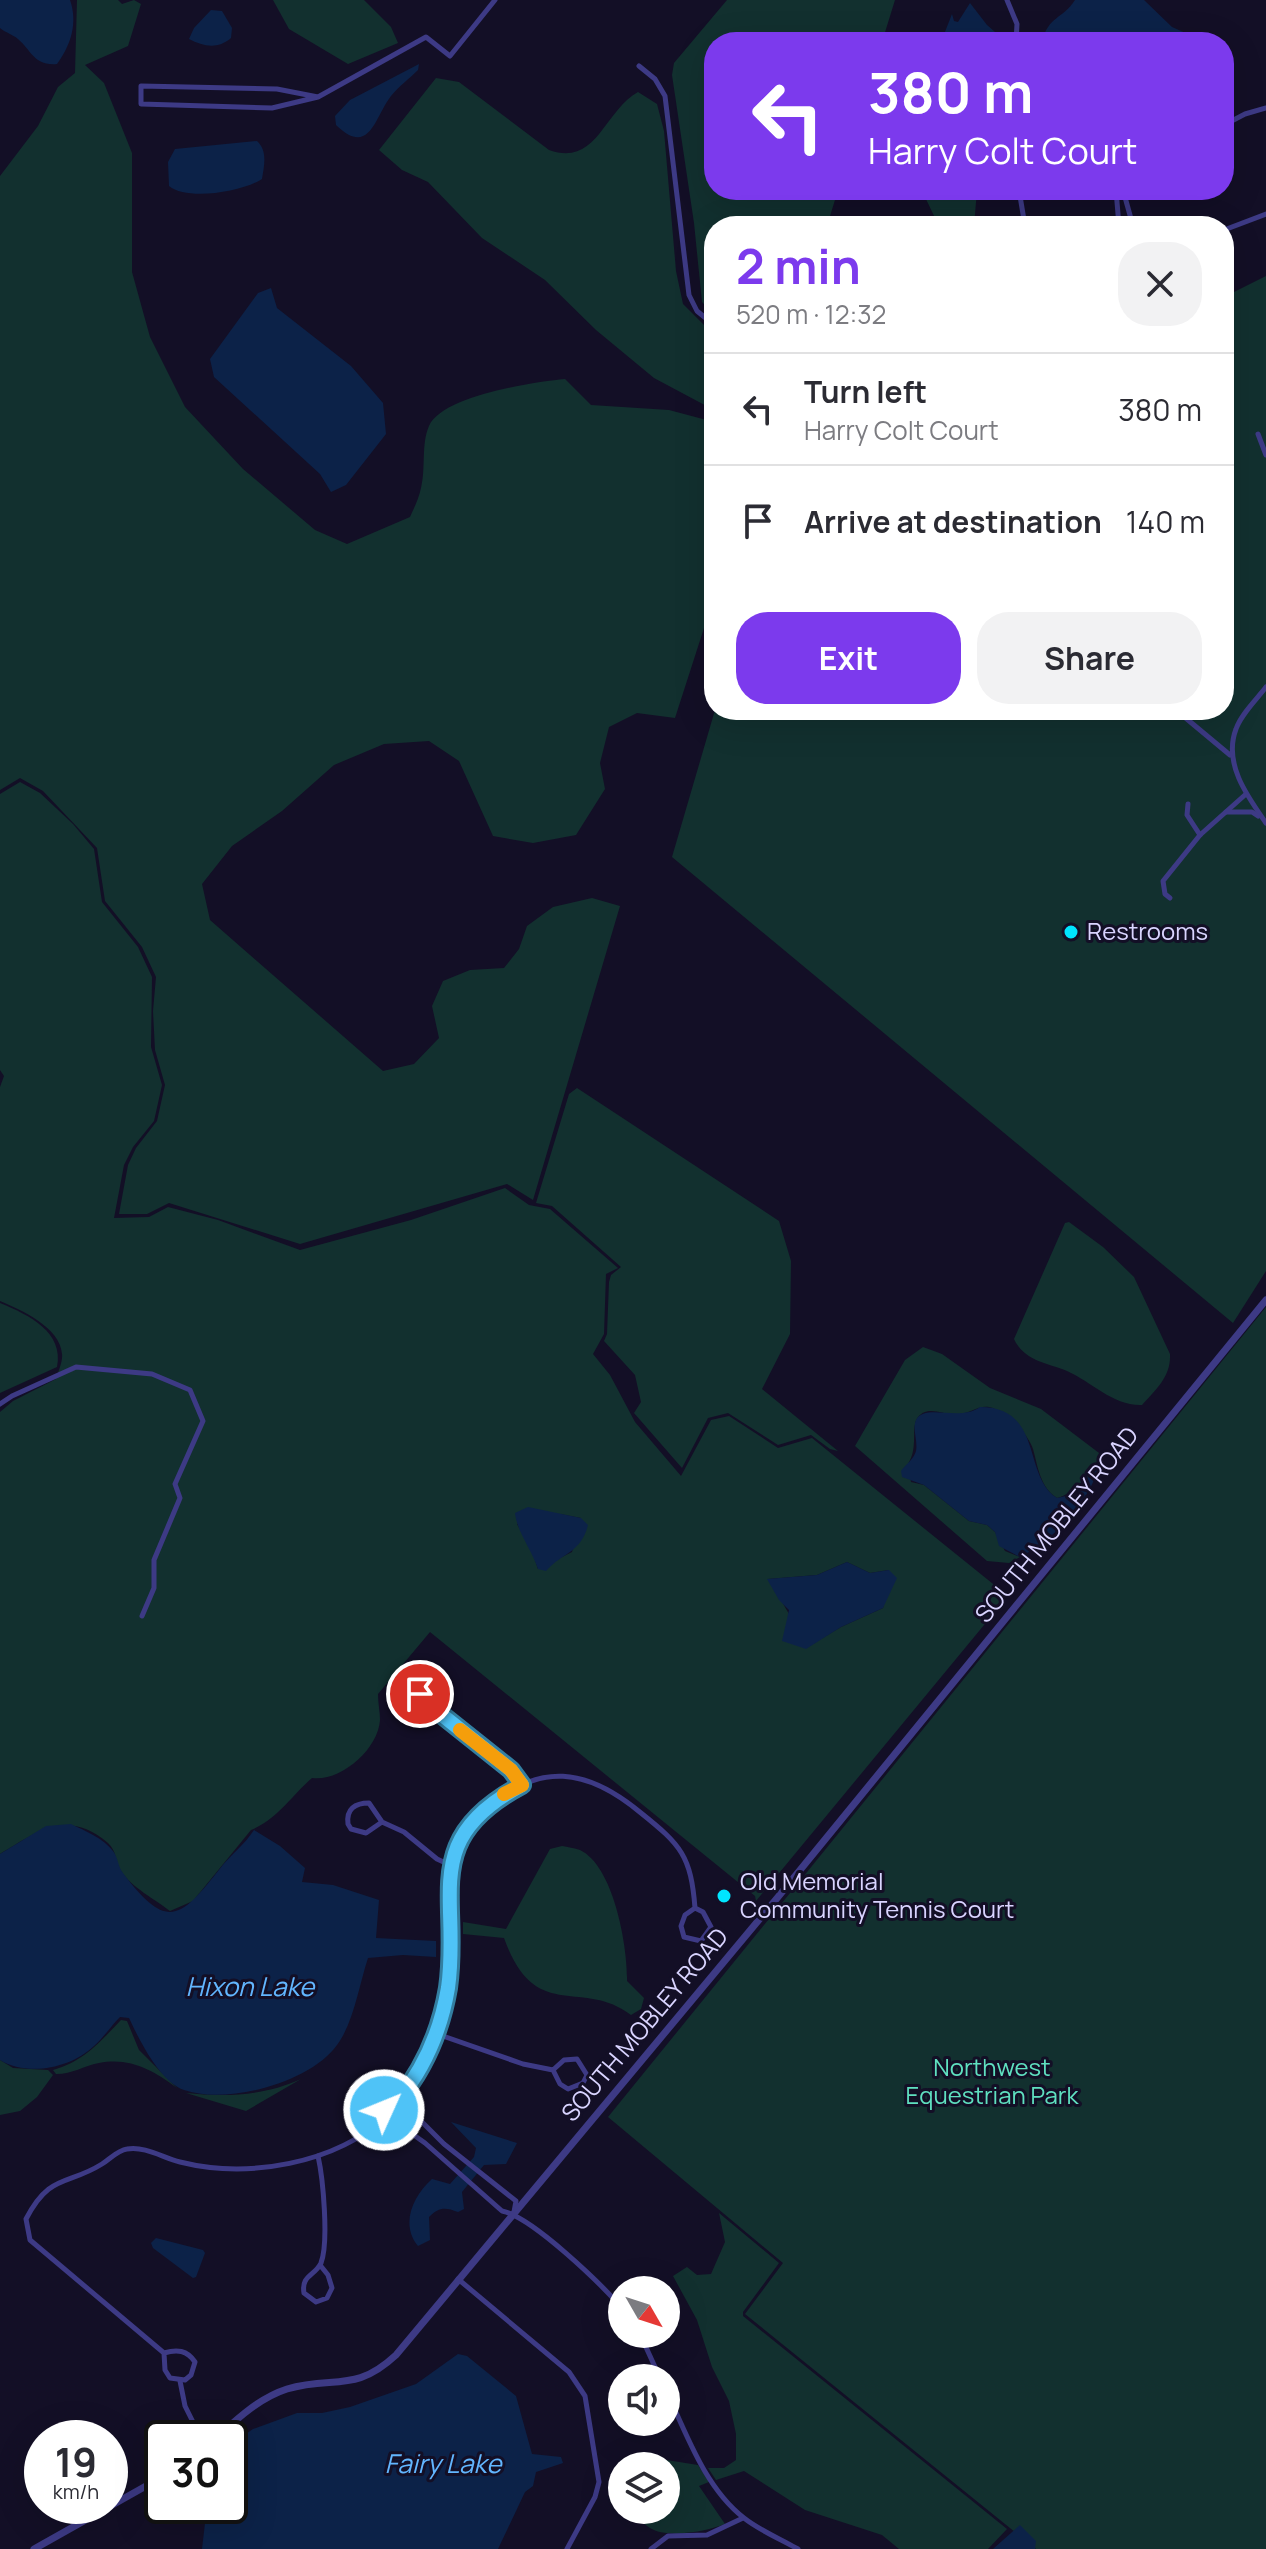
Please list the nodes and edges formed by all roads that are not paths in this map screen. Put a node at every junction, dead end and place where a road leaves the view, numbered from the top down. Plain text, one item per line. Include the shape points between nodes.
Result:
1 (495, 0) edge
2 (1007, 0) edge
3 (1017, 32) edge
4 (639, 66) dead end
5 (318, 97) junction
6 (1266, 108) edge
7 (1234, 120) edge
8 (1266, 214) edge
9 (1234, 226) edge
10 (704, 317) edge
11 (1258, 434) dead end
12 (1266, 455) edge
13 (1266, 687) edge
14 (1188, 720) edge
15 (1231, 756) junction
16 (1246, 794) junction
17 (1188, 804) dead end
18 (1225, 812) junction
19 (1266, 823) edge
20 (1200, 835) junction
21 (1170, 898) dead end
22 (1266, 1300) edge
23 (0, 1404) edge
24 (142, 1616) dead end
25 (422, 1699) junction
26 (522, 1785) junction
27 (382, 1822) junction
28 (450, 1865) junction
29 (695, 1908) junction
30 (437, 2034) junction
31 (553, 2070) junction
32 (401, 2102) junction
33 (389, 2117) junction
34 (318, 2156) junction
35 (474, 2169) junction
36 (465, 2180) junction
37 (514, 2213) junction
38 (320, 2265) junction
39 (457, 2279) junction
40 (608, 2294) edge
41 (164, 2353) junction
42 (180, 2381) junction
43 (680, 2419) edge
44 (192, 2420) edge
45 (236, 2420) edge
46 (144, 2487) edge
47 (743, 2518) junction
48 (34, 2549) edge
49 (567, 2549) edge
50 (651, 2549) edge
51 (798, 2549) edge

1 - 5 street via 450,56 426,37
2 - 3 street
4 - 10 street via 665,96 689,295
5 - 5 street via 277,89 141,86 141,104 272,108
6 - 7 street
8 - 9 street
11 - 12 street
13 - 15 street via 1236,727
14 - 15 street
15 - 16 street
16 - 18 street
16 - 19 street
17 - 20 street via 1187,815
18 - 19 street via 1252,812
18 - 20 street
20 - 21 street via 1163,881
22 - 37 street, SOUTH MOBLEY ROAD
23 - 24 street via 76,1367 152,1374 190,1390 203,1421 175,1484 180,1498 154,1560 154,1588
25 - 25 street via 408,1687 399,1691 394,1704 398,1712 410,1715
25 - 26 street via 511,1770
26 - 28 street via 470,1824
26 - 29 street via 565,1775 594,1780 618,1793 676,1841 692,1876
27 - 27 street via 369,1803 349,1812 348,1824 359,1832
27 - 28 street
28 - 30 street via 451,1951
29 - 29 street via 681,1926 684,1937 701,1941 711,1927
30 - 31 street
30 - 32 street
31 - 31 street via 568,2089 583,2083 587,2075 577,2059 564,2060
32 - 33 street via 401,2116
32 - 33 street via 387,2101
32 - 35 street
33 - 34 street
33 - 36 street
34 - 38 street via 324,2191
34 - 41 street via 232,2168 125,2149 53,2184 31,2209 26,2219 30,2240
35 - 36 street
35 - 37 street via 516,2201
36 - 37 street via 502,2211
37 - 39 street, SOUTH MOBLEY ROAD
37 - 40 street
38 - 38 street via 303,2285 304,2293 316,2302 327,2298 332,2288
39 - 45 street, SOUTH MOBLEY ROAD via 396,2355 370,2376 289,2389
39 - 49 street via 569,2372 585,2396 599,2482
41 - 42 street via 165,2370
41 - 42 street via 186,2352 195,2362 191,2375
42 - 44 street
43 - 47 street via 704,2469
46 - 48 street
47 - 50 street via 707,2535 668,2536
47 - 51 street

